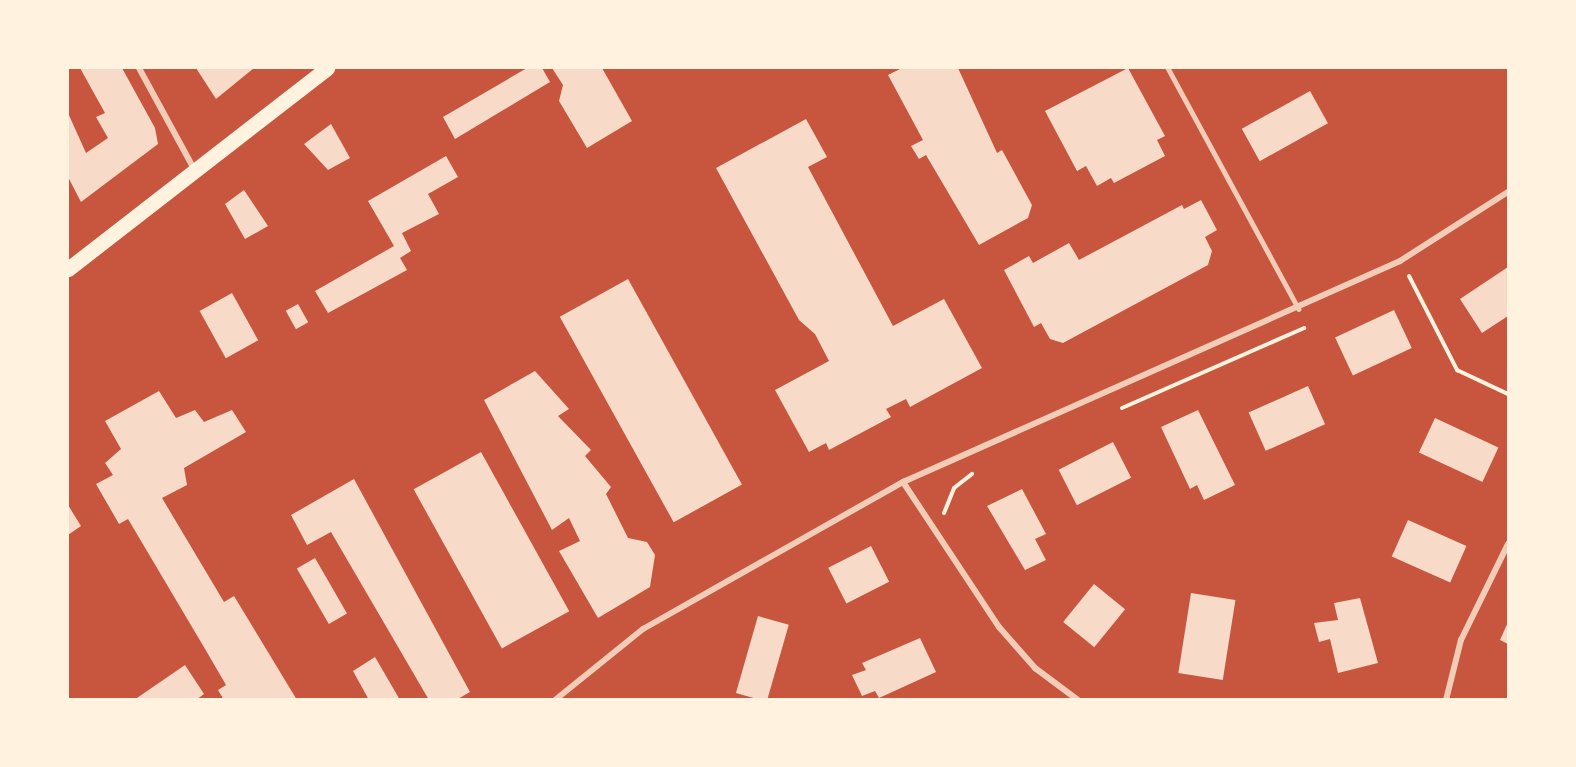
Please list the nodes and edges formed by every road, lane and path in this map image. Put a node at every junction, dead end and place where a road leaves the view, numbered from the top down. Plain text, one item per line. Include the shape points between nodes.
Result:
1 (139, 68) edge
2 (327, 68) edge
3 (1168, 68) edge
4 (195, 172) junction
5 (1509, 192) edge
6 (68, 269) edge
7 (1405, 270) dead end
8 (1299, 309) junction
9 (1509, 394) edge
10 (903, 482) junction
11 (1509, 544) edge
12 (555, 699) edge
13 (1078, 699) edge
14 (1446, 699) edge

1 - 4 street
2 - 4 main road
3 - 8 lane
4 - 6 main road
5 - 8 street via 1400,261
7 - 9 path via 1457,370
8 - 10 street
10 - 12 street via 643,629
10 - 13 street via 999,627 1035,668
11 - 14 street via 1461,639

